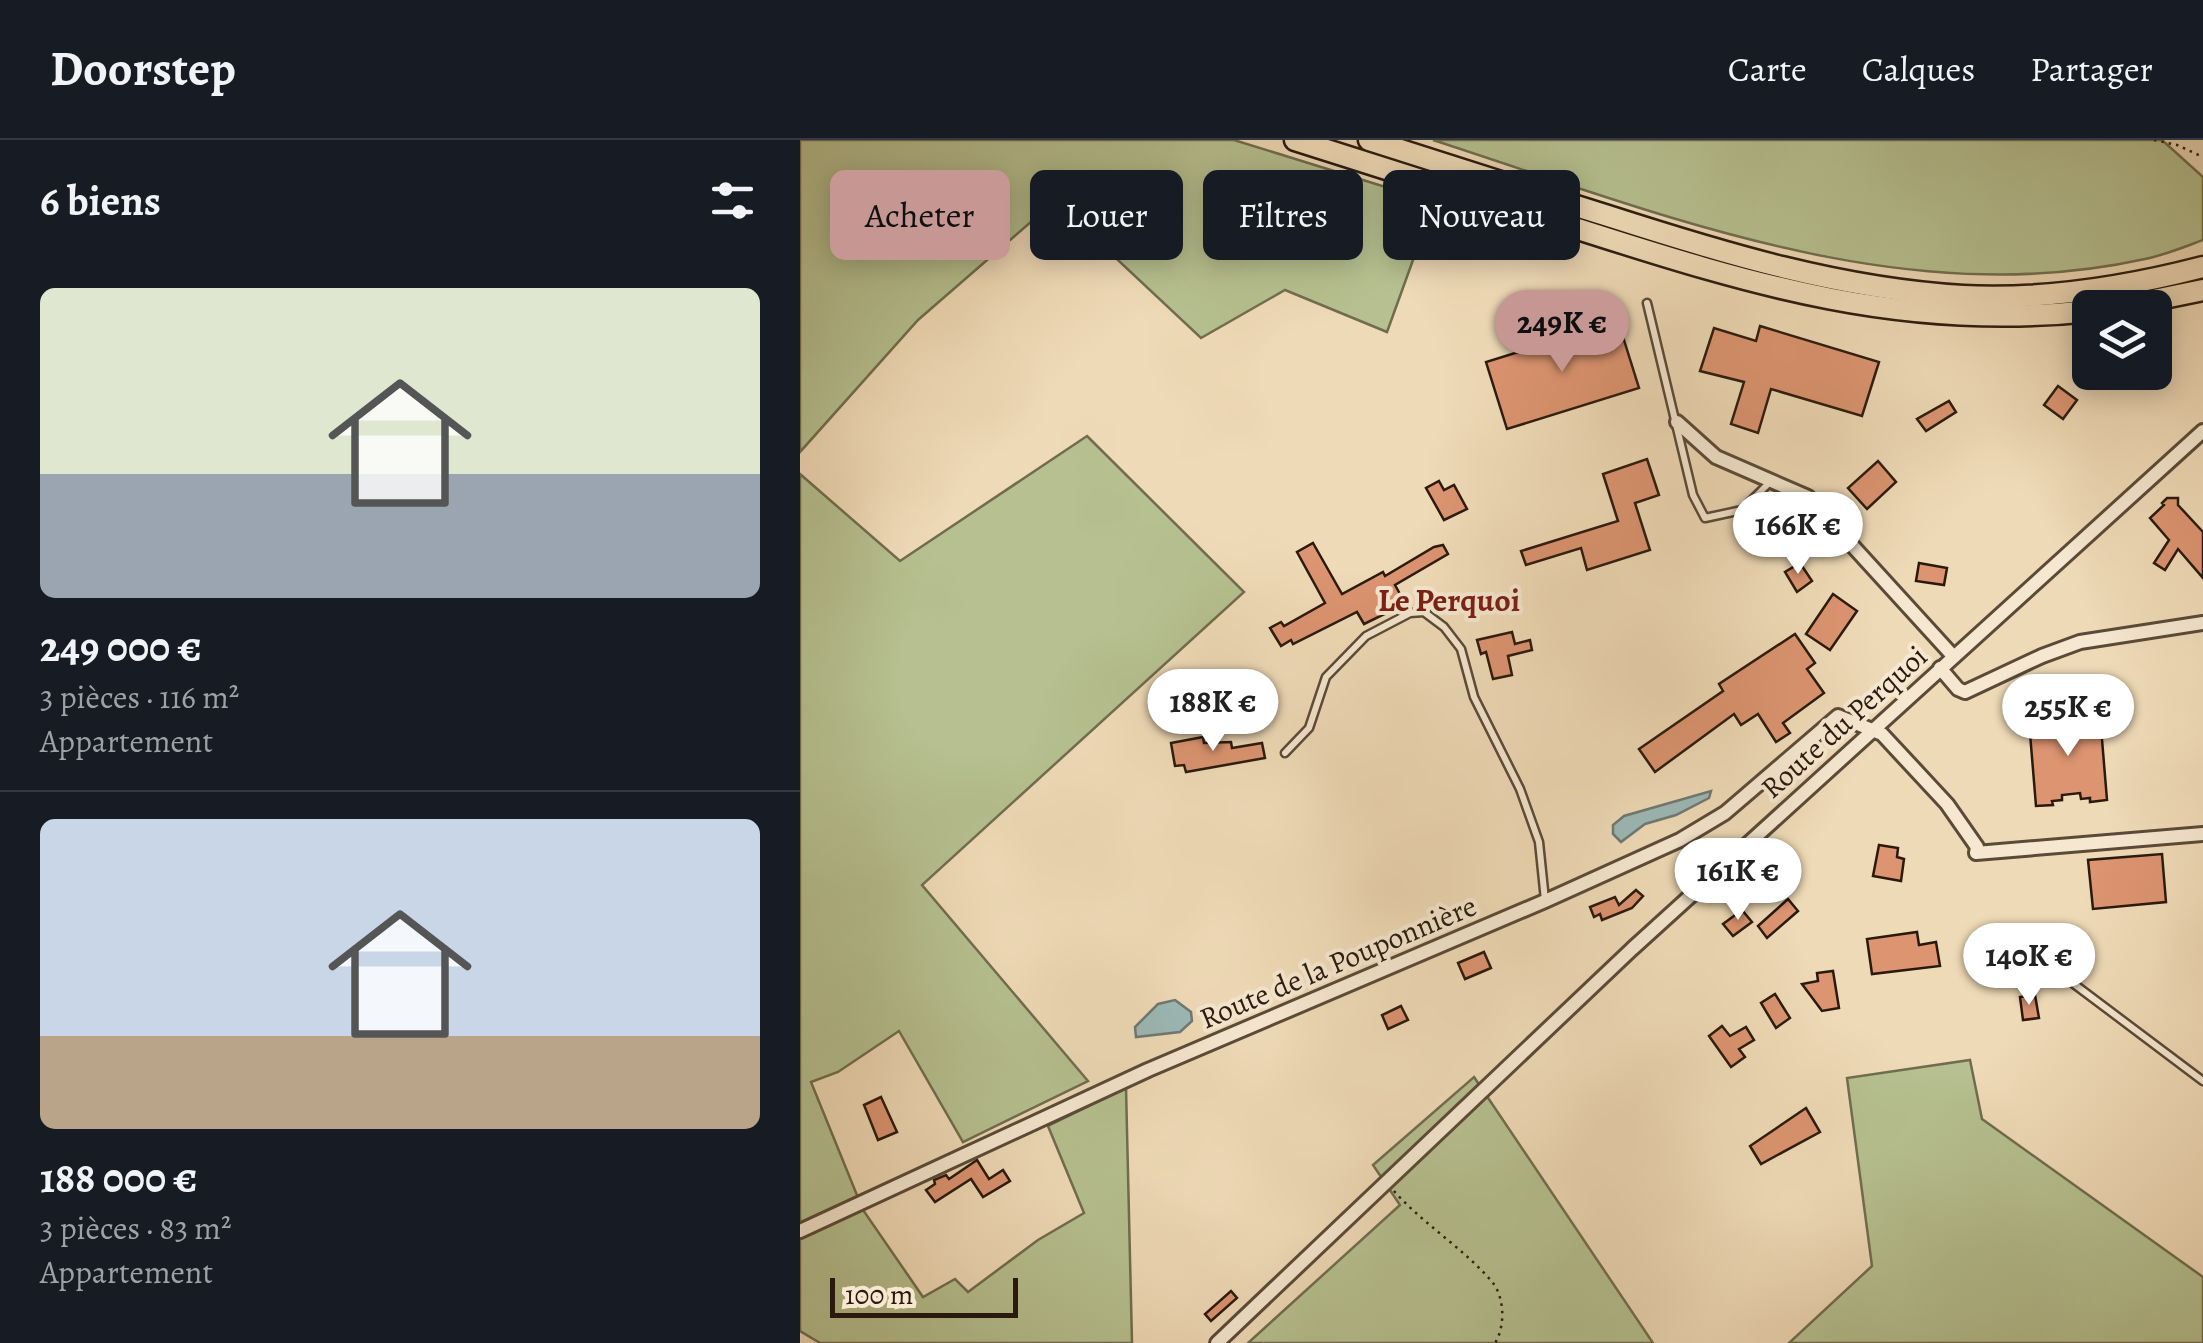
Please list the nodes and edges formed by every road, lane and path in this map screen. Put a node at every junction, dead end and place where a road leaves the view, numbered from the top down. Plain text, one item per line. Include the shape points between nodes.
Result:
1 (1296, 140) edge
2 (1369, 140) edge
3 (2154, 140) edge
4 (2203, 157) edge
5 (2203, 267) edge
6 (2203, 290) edge
7 (2172, 296) edge
8 (1646, 302) dead end
9 (2072, 312) edge
10 (1677, 422) junction
11 (2203, 431) edge
12 (1770, 481) junction
13 (2203, 623) edge
14 (1953, 656) junction
15 (1940, 668) junction
16 (1870, 731) junction
17 (1284, 753) dead end
18 (2203, 834) edge
19 (1545, 901) junction
20 (2048, 948) dead end
21 (2203, 1081) edge
22 (1387, 1182) junction
23 (800, 1231) edge
24 (1217, 1343) edge
25 (1494, 1343) edge

1 - 9 highway via 1792,293 1933,315
2 - 5 highway via 1730,255 1860,284 1964,296 2051,293
3 - 4 path
6 - 7 highway
8 - 10 lane
10 - 12 street via 1716,457
10 - 12 lane via 1693,495 1705,518 1742,510
11 - 14 street, Route du Perquoi
12 - 14 street via 1808,497
13 - 15 street via 2080,642 1965,692
14 - 15 street, Route du Perquoi
15 - 16 street, Route du Perquoi
16 - 18 street via 1882,734 1947,804 1976,853
16 - 19 street, Route de la Pouponnière via 1838,716 1725,812 1680,840
16 - 22 street, Route du Perquoi
17 - 19 lane via 1309,728 1326,677 1366,636 1424,612 1462,649 1474,697 1539,842
19 - 23 street, Route de la Pouponnière via 1148,1070
20 - 21 lane via 2066,978
22 - 24 street, Route du Perquoi
22 - 25 path via 1496,1286 1502,1332

